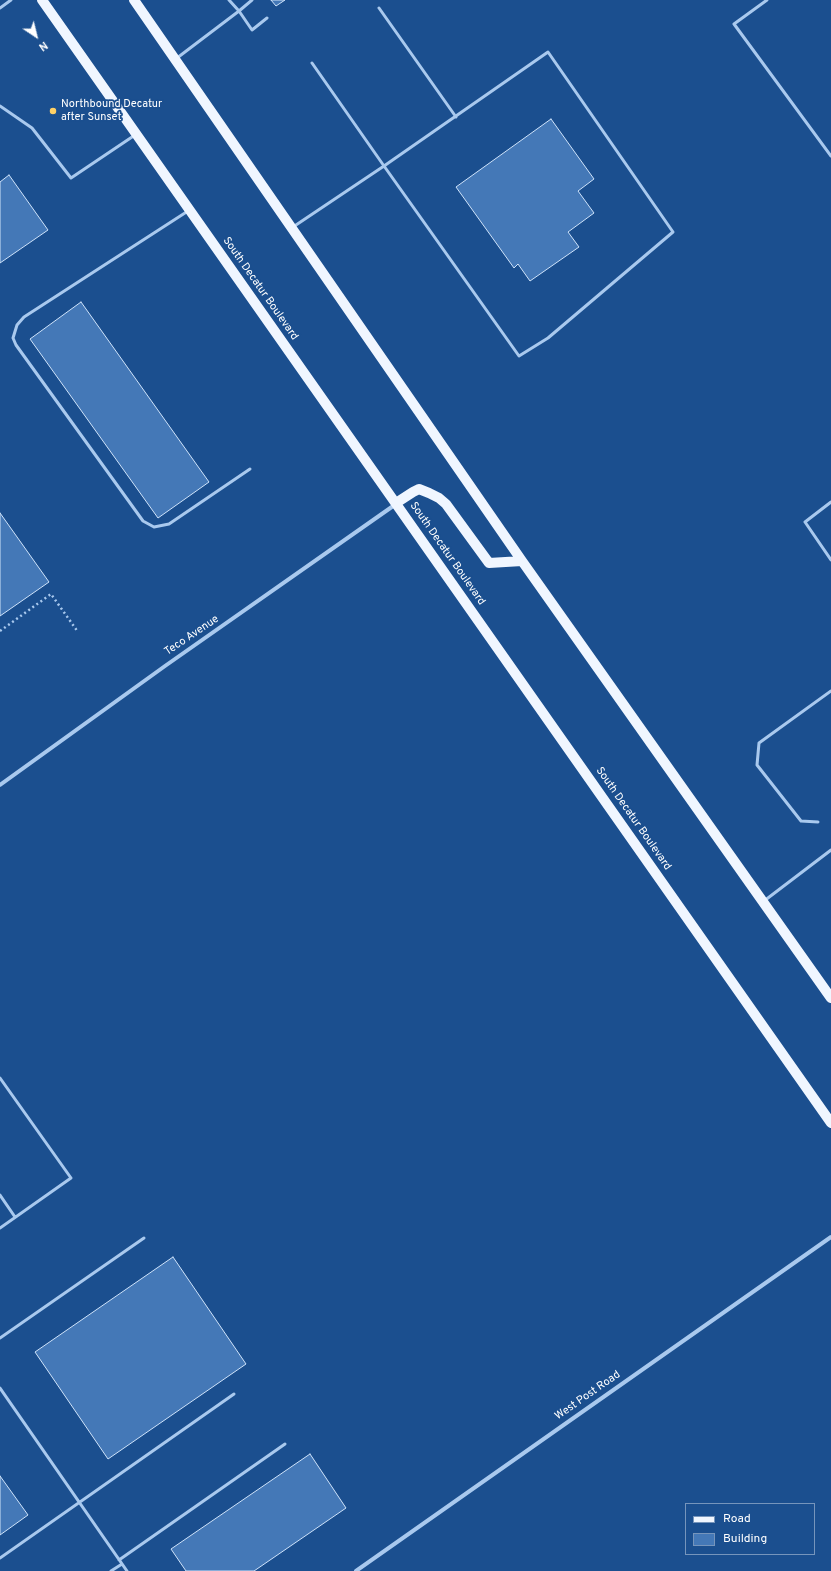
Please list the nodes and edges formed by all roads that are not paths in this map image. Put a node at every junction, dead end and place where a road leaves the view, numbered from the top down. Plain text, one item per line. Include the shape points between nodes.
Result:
1 (10, 0) edge
2 (42, 0) edge
3 (134, 0) edge
4 (229, 0) edge
5 (252, 0) edge
6 (767, 0) edge
7 (0, 8) edge
8 (379, 8) dead end
9 (239, 11) junction
10 (267, 18) dead end
11 (175, 60) junction
12 (312, 63) dead end
13 (0, 106) edge
14 (456, 116) junction
15 (137, 134) junction
16 (831, 156) edge
17 (384, 166) junction
18 (190, 209) junction
19 (292, 228) junction
20 (250, 469) dead end
21 (831, 502) edge
22 (396, 504) junction
23 (831, 560) edge
24 (522, 561) junction
25 (831, 691) edge
26 (0, 785) edge
27 (818, 822) dead end
28 (831, 850) edge
29 (763, 902) junction
30 (831, 998) edge
31 (0, 1078) edge
32 (831, 1123) edge
33 (0, 1195) edge
34 (15, 1217) junction
35 (0, 1228) edge
36 (831, 1237) edge
37 (144, 1238) dead end
38 (0, 1338) edge
39 (0, 1388) edge
40 (234, 1394) dead end
41 (285, 1444) dead end
42 (80, 1503) junction
43 (0, 1558) edge
44 (119, 1560) junction
45 (122, 1564) junction
46 (111, 1571) edge
47 (127, 1571) edge
48 (356, 1571) edge

1 - 7 lane
2 - 15 main road, South Decatur Boulevard
3 - 11 main road
4 - 9 lane
5 - 9 lane
6 - 16 lane via 734,24
8 - 14 lane
9 - 10 lane via 252,30
9 - 11 lane
11 - 19 main road
12 - 17 lane
13 - 15 lane via 32,128 71,178
14 - 17 lane
14 - 17 lane via 548,52 673,232 548,338 519,356
15 - 18 main road, South Decatur Boulevard
17 - 19 lane
18 - 20 lane via 24,317 16,325 13,338 143,521 154,527 169,524
18 - 22 main road, South Decatur Boulevard
19 - 24 main road
21 - 23 lane via 805,522
22 - 24 main road via 419,490 429,493 446,504 489,563
22 - 26 street, Teco Avenue
22 - 32 main road, South Decatur Boulevard
24 - 29 main road
25 - 27 lane via 759,743 757,765 801,821
28 - 29 lane
29 - 30 main road
31 - 34 lane via 71,1178
33 - 34 lane
34 - 35 lane
36 - 48 street, West Post Road
37 - 38 lane
39 - 42 lane
40 - 42 lane
41 - 44 lane
42 - 43 lane
42 - 44 lane
44 - 45 lane
45 - 46 lane
45 - 47 lane

